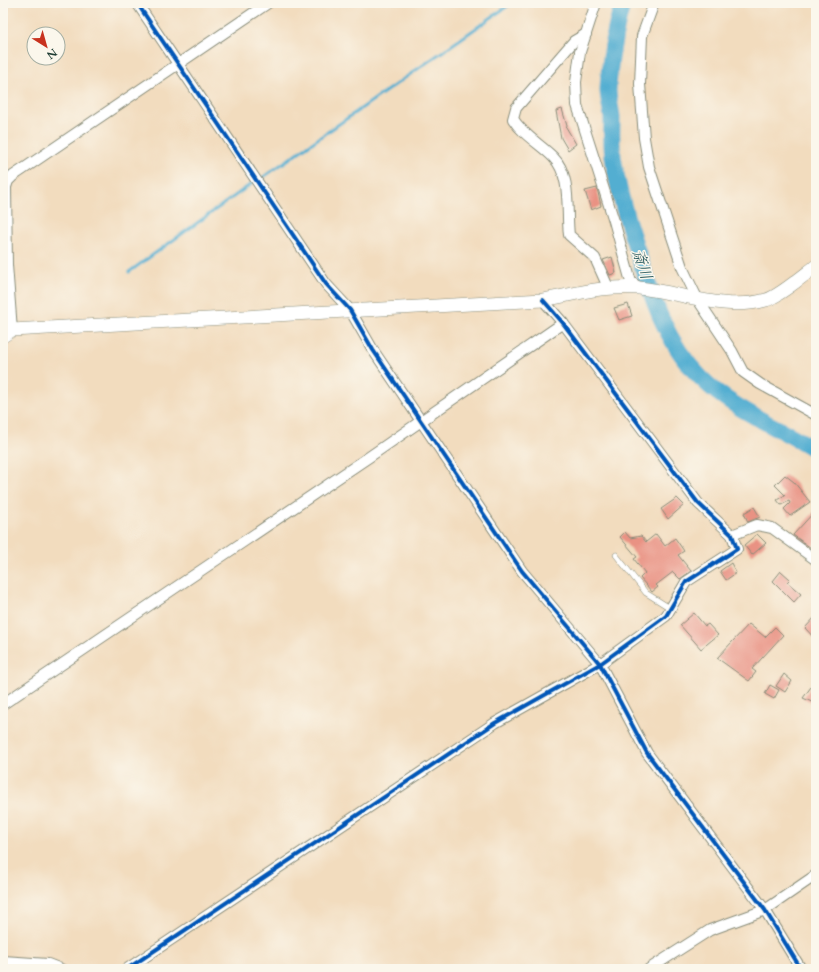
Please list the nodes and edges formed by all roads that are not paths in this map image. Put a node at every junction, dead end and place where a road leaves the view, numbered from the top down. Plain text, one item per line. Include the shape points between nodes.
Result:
1 (137, 3) edge
2 (268, 3) edge
3 (596, 3) edge
4 (654, 3) edge
5 (586, 34) junction
6 (179, 64) junction
7 (816, 266) edge
8 (608, 287) junction
9 (640, 288) junction
10 (694, 298) junction
11 (543, 300) junction
12 (350, 310) junction
13 (563, 323) junction
14 (8, 333) edge
15 (816, 415) edge
16 (421, 420) junction
17 (732, 535) junction
18 (616, 555) dead end
19 (816, 560) edge
20 (670, 608) junction
21 (600, 664) junction
22 (3, 704) edge
23 (816, 875) edge
24 (765, 910) junction
25 (3, 961) edge
26 (61, 969) edge
27 (127, 969) edge
28 (649, 969) edge
29 (801, 969) edge

1 - 6 street
2 - 6 street
3 - 5 street
4 - 10 street via 642,36 640,84 644,138 649,167
5 - 8 street via 574,41 516,108 513,119 525,134 560,165 566,187 569,235 595,258
5 - 9 street via 580,52 576,82 577,105 631,282
6 - 12 street via 326,284
6 - 14 street via 8,181
7 - 10 street via 768,300 749,305
8 - 9 street
8 - 11 street
9 - 10 street
10 - 15 street via 732,351 743,372
11 - 12 street
11 - 13 street
12 - 14 street
12 - 16 street via 373,350
13 - 16 street
13 - 17 street via 698,504
16 - 21 street via 522,571
16 - 22 street via 369,458
17 - 19 street via 757,525 772,528
17 - 20 street via 737,549 686,582
18 - 20 lane via 646,593
20 - 21 street via 666,616
21 - 24 street via 647,753
21 - 27 street via 495,723
23 - 24 street
24 - 28 street via 710,930
24 - 29 street
25 - 26 street via 48,964

